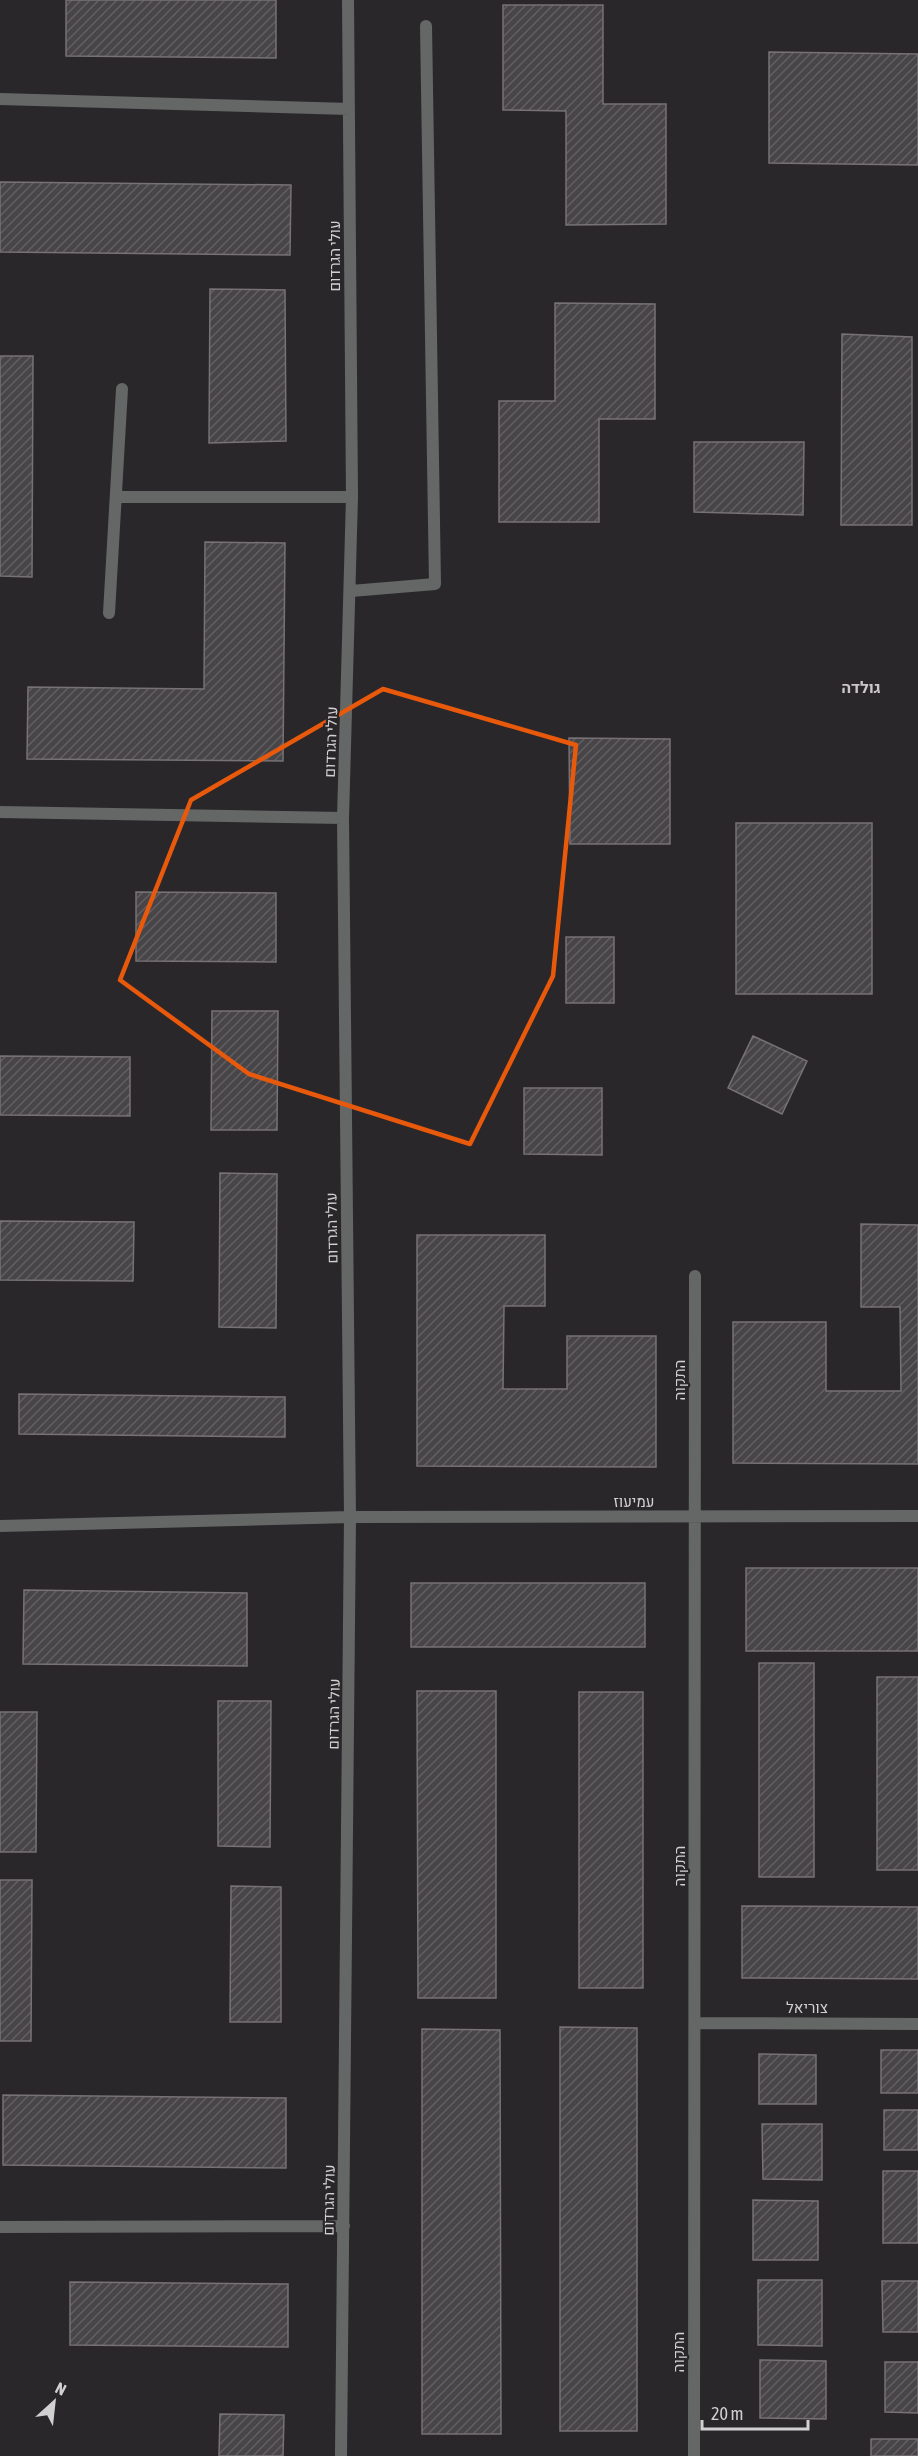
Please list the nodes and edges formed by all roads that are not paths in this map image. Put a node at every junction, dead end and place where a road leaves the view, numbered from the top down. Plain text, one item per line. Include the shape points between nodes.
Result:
1 (348, 0) edge
2 (426, 26) dead end
3 (0, 99) edge
4 (350, 109) junction
5 (122, 389) dead end
6 (116, 497) junction
7 (352, 497) junction
8 (351, 591) junction
9 (109, 613) dead end
10 (0, 812) edge
11 (343, 818) junction
12 (695, 1276) dead end
13 (695, 1516) junction
14 (918, 1516) edge
15 (350, 1517) junction
16 (0, 1526) edge
17 (696, 2023) junction
18 (918, 2024) edge
19 (344, 2226) junction
20 (0, 2227) edge
21 (341, 2456) edge
22 (694, 2456) edge

1 - 4 street, עולי הגרדום
2 - 8 street via 435,584
3 - 4 street
4 - 7 street, עולי הגרדום
5 - 6 street
6 - 7 street
6 - 9 street
7 - 8 street, עולי הגרדום
8 - 11 street, עולי הגרדום
10 - 11 street
11 - 15 street, עולי הגרדום
12 - 13 street, התקוה
13 - 14 street, עמיעוז
13 - 15 street, עמיעוז
13 - 17 street, התקוה
15 - 16 street, עמיעוז
15 - 19 street, עולי הגרדום
17 - 18 street, צוריאל
17 - 22 street, התקוה
19 - 20 street
19 - 21 street, עולי הגרדום

